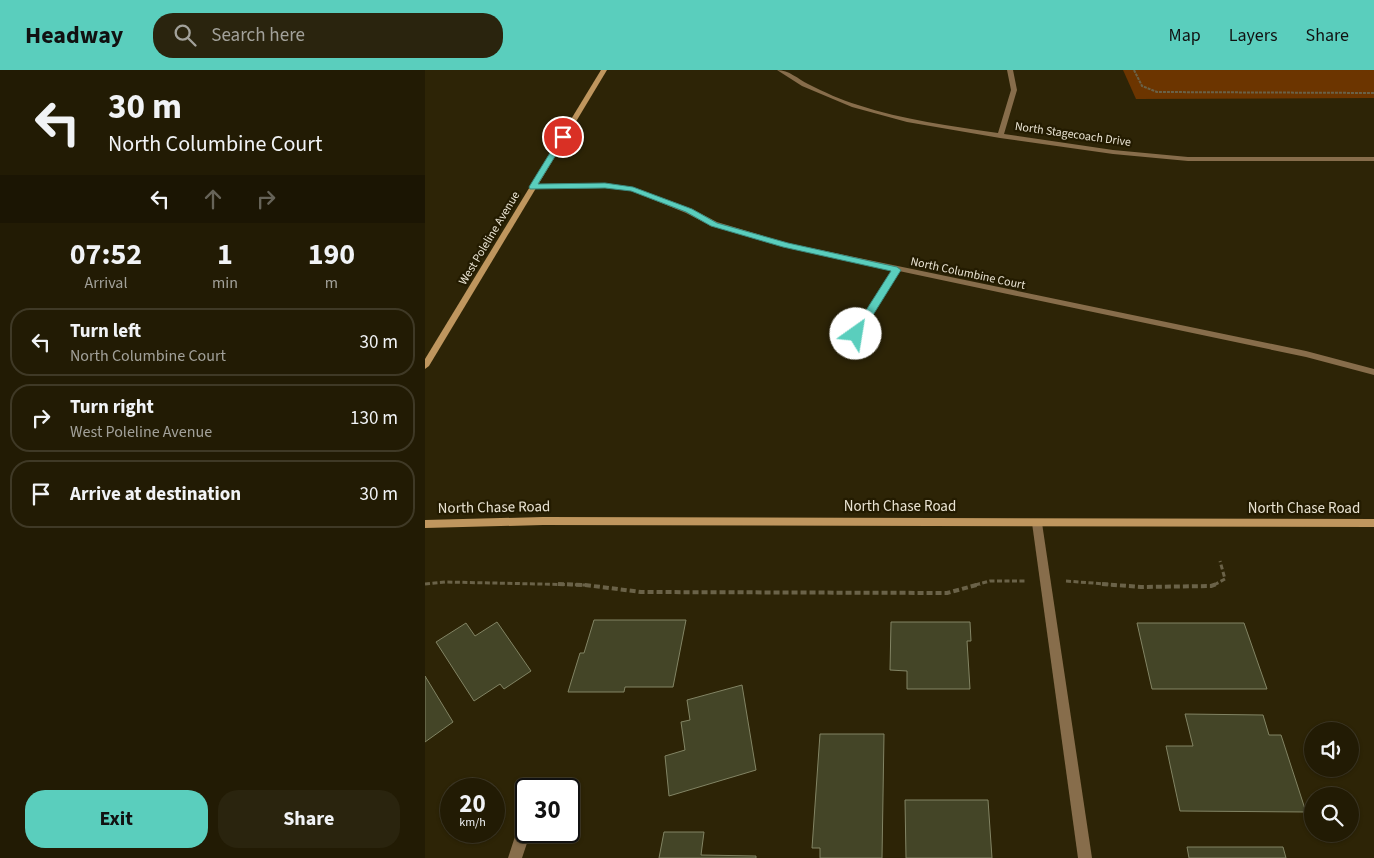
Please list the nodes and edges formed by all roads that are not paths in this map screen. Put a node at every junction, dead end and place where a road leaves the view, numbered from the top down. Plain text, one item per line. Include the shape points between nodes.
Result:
1 (604, 70) edge
2 (780, 70) edge
3 (1010, 70) edge
4 (1000, 136) junction
5 (1374, 159) edge
6 (533, 187) junction
7 (897, 270) junction
8 (856, 334) dead end
9 (425, 366) edge
10 (1374, 372) edge
11 (1037, 523) junction
12 (1374, 523) edge
13 (425, 524) edge
14 (520, 843) edge
15 (515, 858) edge
16 (1085, 858) edge

1 - 6 street, West Poleline Avenue
2 - 4 street, North Stagecoach Drive via 824,95 871,112
3 - 4 street via 1014,90
4 - 5 street, North Stagecoach Drive via 1109,152 1189,159
6 - 7 street, North Columbine Court via 633,189 689,210 714,224 786,246
6 - 9 street, West Poleline Avenue
7 - 8 street
7 - 10 street, North Columbine Court via 1306,354
11 - 12 street, North Chase Road
11 - 13 street, North Chase Road via 543,521
11 - 16 street
14 - 15 street

